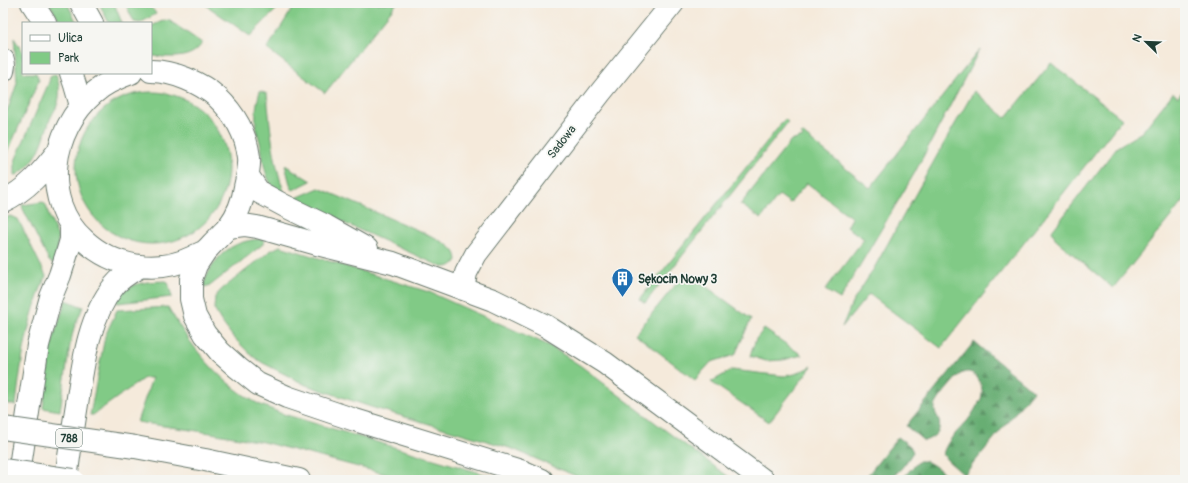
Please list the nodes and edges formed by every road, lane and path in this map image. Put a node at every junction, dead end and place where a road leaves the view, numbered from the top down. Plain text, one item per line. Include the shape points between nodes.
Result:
1 (32, 3) edge
2 (81, 3) edge
3 (673, 3) edge
4 (44, 22) edge
5 (91, 22) edge
6 (3, 60) edge
7 (3, 71) edge
8 (152, 71) edge
9 (71, 74) edge
10 (129, 74) edge
11 (81, 106) junction
12 (59, 150) junction
13 (248, 176) junction
14 (3, 201) edge
15 (71, 226) junction
16 (228, 227) junction
17 (206, 250) junction
18 (393, 263) junction
19 (141, 266) junction
20 (463, 289) junction
21 (3, 428) edge
22 (3, 470) edge
23 (18, 480) edge
24 (66, 480) edge
25 (73, 480) edge
26 (299, 480) edge
27 (542, 480) edge
28 (763, 480) edge

1 - 4 main road
2 - 5 main road
3 - 20 main road, Sadowa via 476,254 466,273
6 - 7 main road
8 - 13 main road via 192,81 209,90 225,105 237,121 245,139 249,158
9 - 11 main road
10 - 11 main road via 107,83
11 - 12 main road
12 - 14 main road via 31,183
12 - 15 main road via 57,193
13 - 16 main road via 244,197
13 - 18 main road via 259,192
15 - 19 main road via 98,252 124,263
15 - 23 main road via 68,250 51,296 38,345
16 - 17 main road
16 - 18 main road via 256,227
17 - 19 main road via 170,265
17 - 27 main road via 196,265 192,279 191,298 195,316 205,334 220,352 258,384 287,397 524,472
18 - 20 main road
19 - 24 main road via 124,275 114,285 104,300 88,339
20 - 28 main road via 493,300 546,326 605,363
21 - 26 main road, 788, bridge via 135,447
22 - 25 main road, bridge

